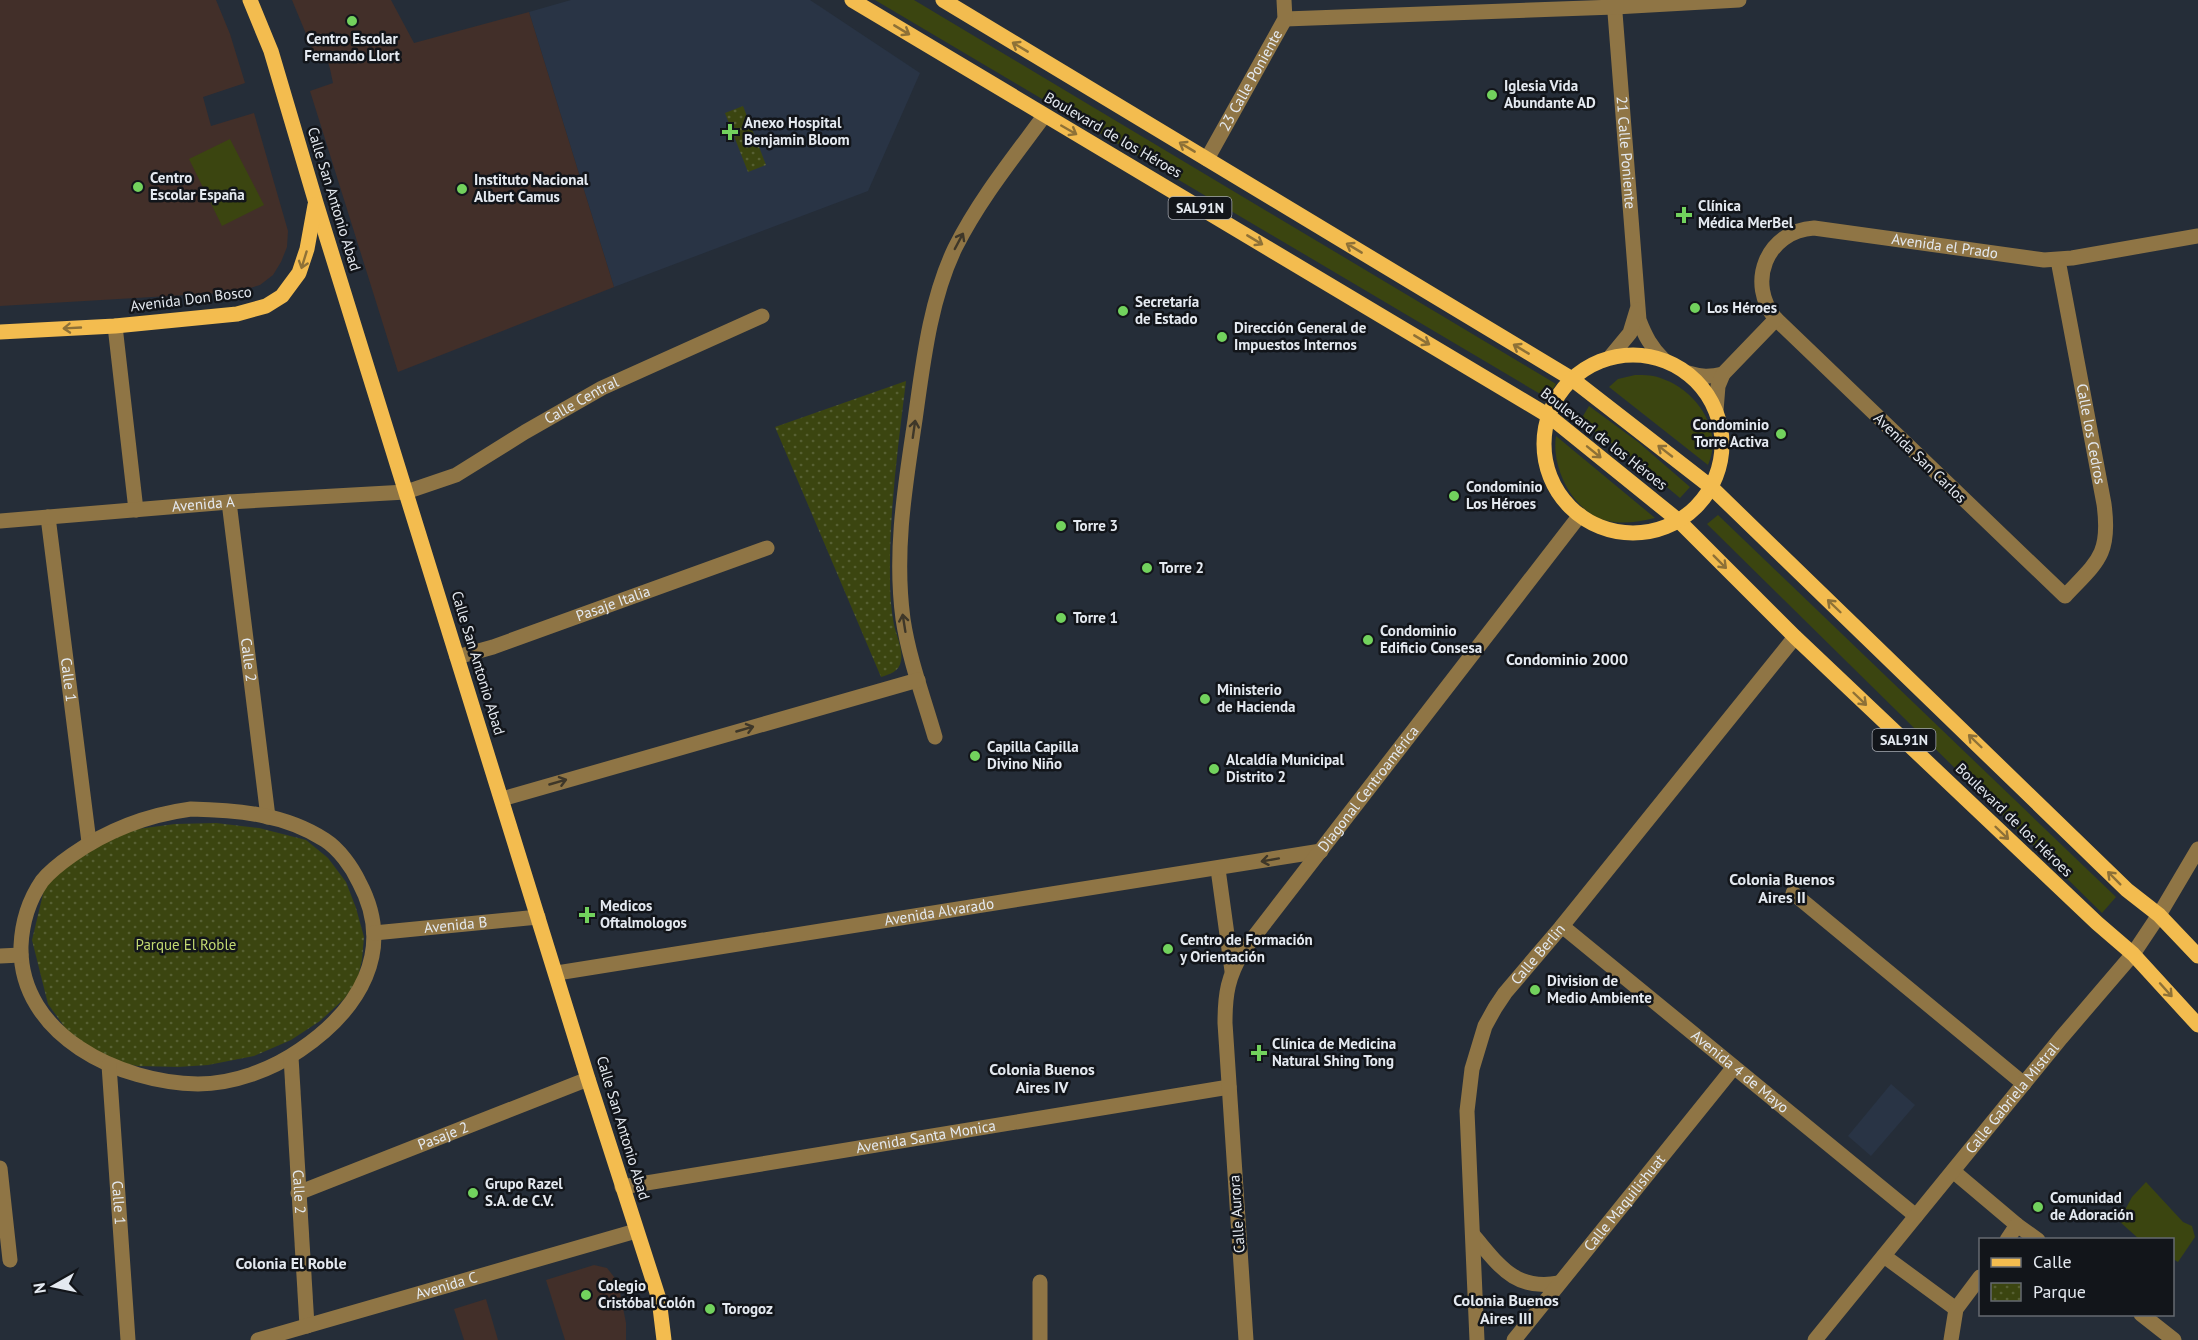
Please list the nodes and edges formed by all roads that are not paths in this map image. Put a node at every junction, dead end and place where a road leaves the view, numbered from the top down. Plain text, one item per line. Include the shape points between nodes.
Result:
1 (250, 0) edge
2 (852, 0) edge
3 (943, 0) edge
4 (1284, 0) edge
5 (1739, 0) edge
6 (1615, 3) edge
7 (1285, 19) junction
8 (1044, 116) junction
9 (1207, 159) junction
10 (316, 202) junction
11 (2198, 236) edge
12 (2058, 260) junction
13 (1637, 304) junction
14 (762, 316) dead end
15 (1776, 319) junction
16 (115, 326) junction
17 (0, 332) edge
18 (1611, 356) junction
19 (1663, 359) junction
20 (1688, 373) junction
21 (1723, 374) junction
22 (1572, 379) junction
23 (1716, 411) junction
24 (1549, 416) junction
25 (1711, 487) junction
26 (406, 492) junction
27 (229, 502) junction
28 (136, 510) junction
29 (1580, 515) junction
30 (48, 517) junction
31 (0, 521) edge
32 (1679, 521) junction
33 (767, 548) dead end
34 (2064, 596) joint
35 (1796, 637) junction
36 (458, 657) junction
37 (918, 680) junction
38 (935, 737) dead end
39 (502, 798) junction
40 (268, 816) junction
41 (90, 842) junction
42 (2198, 849) edge
43 (1321, 851) junction
44 (1218, 868) junction
45 (1793, 893) dead end
46 (2159, 915) junction
47 (538, 917) junction
48 (1562, 926) junction
49 (374, 933) junction
50 (2133, 954) junction
51 (21, 955) junction
52 (0, 956) edge
53 (2198, 956) edge
54 (1232, 971) junction
55 (557, 973) junction
56 (2198, 1025) edge
57 (291, 1057) junction
58 (109, 1065) junction
59 (1734, 1067) junction
60 (588, 1079) junction
61 (2024, 1084) junction
62 (1229, 1087) junction
63 (0, 1168) edge
64 (1953, 1171) junction
65 (622, 1187) junction
66 (298, 1193) junction
67 (1916, 1216) junction
68 (2017, 1225) junction
69 (636, 1231) junction
70 (1473, 1235) junction
71 (2008, 1238) edge
72 (2036, 1238) edge
73 (1884, 1256) junction
74 (10, 1260) dead end
75 (1979, 1278) edge
76 (1040, 1282) dead end
77 (1558, 1283) junction
78 (1956, 1309) junction
79 (2144, 1316) edge
80 (307, 1326) junction
81 (1955, 1338) edge
82 (128, 1340) edge
83 (258, 1340) edge
84 (664, 1340) edge
85 (1040, 1340) edge
86 (1245, 1340) edge
87 (1477, 1340) edge
88 (1514, 1340) edge
89 (1815, 1340) edge
90 (2174, 1340) edge

1 - 10 main road, Calle San Antonio Abad via 272,51
2 -> 8 main road, Boulevard de los Héroes / SAL91N
9 -> 3 main road, Boulevard de los Héroes / SAL91N
4 - 7 street, 23 Calle Poniente
5 - 6 street
6 - 7 street
6 - 13 street, 21 Calle Poniente
7 - 9 street, 23 Calle Poniente
8 -> 24 main road, Boulevard de los Héroes / SAL91N
37 -> 8 street via 903,619 899,537 933,319 943,281 971,218
22 -> 9 main road, Boulevard de los Héroes / SAL91N
10 -> 16 main road, Avenida Don Bosco via 304,264 295,281 274,302 237,314
10 - 26 main road, Calle San Antonio Abad
11 - 12 street, Avenida el Prado
12 - 15 street, Avenida el Prado via 1803,229 1778,242 1764,267 1763,297
12 - 34 street, Calle los Cedros via 2107,528 2102,555
13 - 18 street, 21 Calle Poniente via 1630,333
13 - 19 street, 21 Calle Poniente via 1644,334
14 - 26 street, Calle Central via 602,388 456,475
15 - 21 street
15 - 34 street, Avenida San Carlos
16 -> 17 main road, Avenida Don Bosco
16 - 28 street
18 - 19 main road via 1629,354
18 - 22 main road
19 - 20 main road
20 - 21 street via 1699,377
20 - 23 main road via 1705,390
21 - 23 street
22 - 24 main road
25 -> 22 main road, Boulevard de los Héroes / SAL91N
23 - 25 main road via 1722,437 1721,461
24 - 29 main road via 1545,443 1549,470 1561,495
24 -> 32 main road, Boulevard de los Héroes / SAL91N
25 - 32 main road
46 -> 25 main road, Boulevard de los Héroes / SAL91N via 2127,890
26 - 27 street, Avenida A
26 - 36 main road, Calle San Antonio Abad
27 - 28 street, Avenida A
27 - 40 street, Calle 2
28 - 30 street, Avenida A
29 - 32 main road via 1619,534 1641,535
29 - 43 street, Diagonal Centroamérica
30 - 31 street, Avenida A
30 - 41 street, Calle 1
32 -> 35 main road, Boulevard de los Héroes / SAL91N
33 - 36 street, Pasaje Italia
35 - 48 street, Calle Berlin
35 -> 50 main road, Boulevard de los Héroes / SAL91N
36 - 39 main road, Calle San Antonio Abad
37 - 38 street
39 -> 37 street
39 - 47 main road, Calle San Antonio Abad
40 - 41 street via 191,809 143,818
40 - 49 street via 306,830 326,841 341,856 356,875 370,905
41 - 51 street via 43,880 28,906
42 - 46 street, Calle Gabriela Mistral
43 -> 44 street, Avenida Alvarado
43 - 54 street, Diagonal Centroamérica via 1243,951
44 - 54 street
44 - 55 street, Avenida Alvarado
45 - 61 street
46 - 50 street, Calle Gabriela Mistral
46 - 53 main road, Boulevard de los Héroes / SAL91N
47 - 49 street, Avenida B
47 - 55 main road, Calle San Antonio Abad
48 - 59 street, Avenida 4 de Mayo
48 - 70 street, Calle Berlin via 1495,1008 1478,1045 1467,1110
49 - 57 street via 372,965 354,996 330,1027
50 -> 56 main road, Boulevard de los Héroes / SAL91N
50 - 61 street, Calle Gabriela Mistral
51 - 52 street
51 - 58 street via 27,986 40,1011 73,1044
54 - 62 street, Diagonal Centroamérica via 1225,1004
55 - 60 main road, Calle San Antonio Abad
57 - 58 street via 240,1078 200,1084 149,1079
57 - 66 street, Calle 2
58 - 82 street, Calle 1
59 - 67 street, Avenida 4 de Mayo
59 - 77 street, Calle Maquilishuat
60 - 65 main road, Calle San Antonio Abad
60 - 66 street, Pasaje 2
61 - 64 street, Calle Gabriela Mistral
62 - 65 street, Avenida Santa Monica
62 - 86 street, Calle Aurora
63 - 74 street
64 - 67 street, Calle Gabriela Mistral
64 - 68 street
65 - 69 main road, Calle San Antonio Abad
66 - 80 street, Calle 2
67 - 73 street, Calle Gabriela Mistral
68 - 71 street
68 - 72 street
69 - 80 street, Avenida C
69 - 84 main road, Calle San Antonio Abad via 659,1299
70 - 77 street via 1504,1272 1516,1279 1530,1285
70 - 87 street, Calle Berlin
73 - 78 street
73 - 89 street, Calle Gabriela Mistral
75 - 78 street
76 - 85 street
77 - 88 street, Calle Maquilishuat
78 - 81 street
79 - 90 street
80 - 83 street, Avenida C

